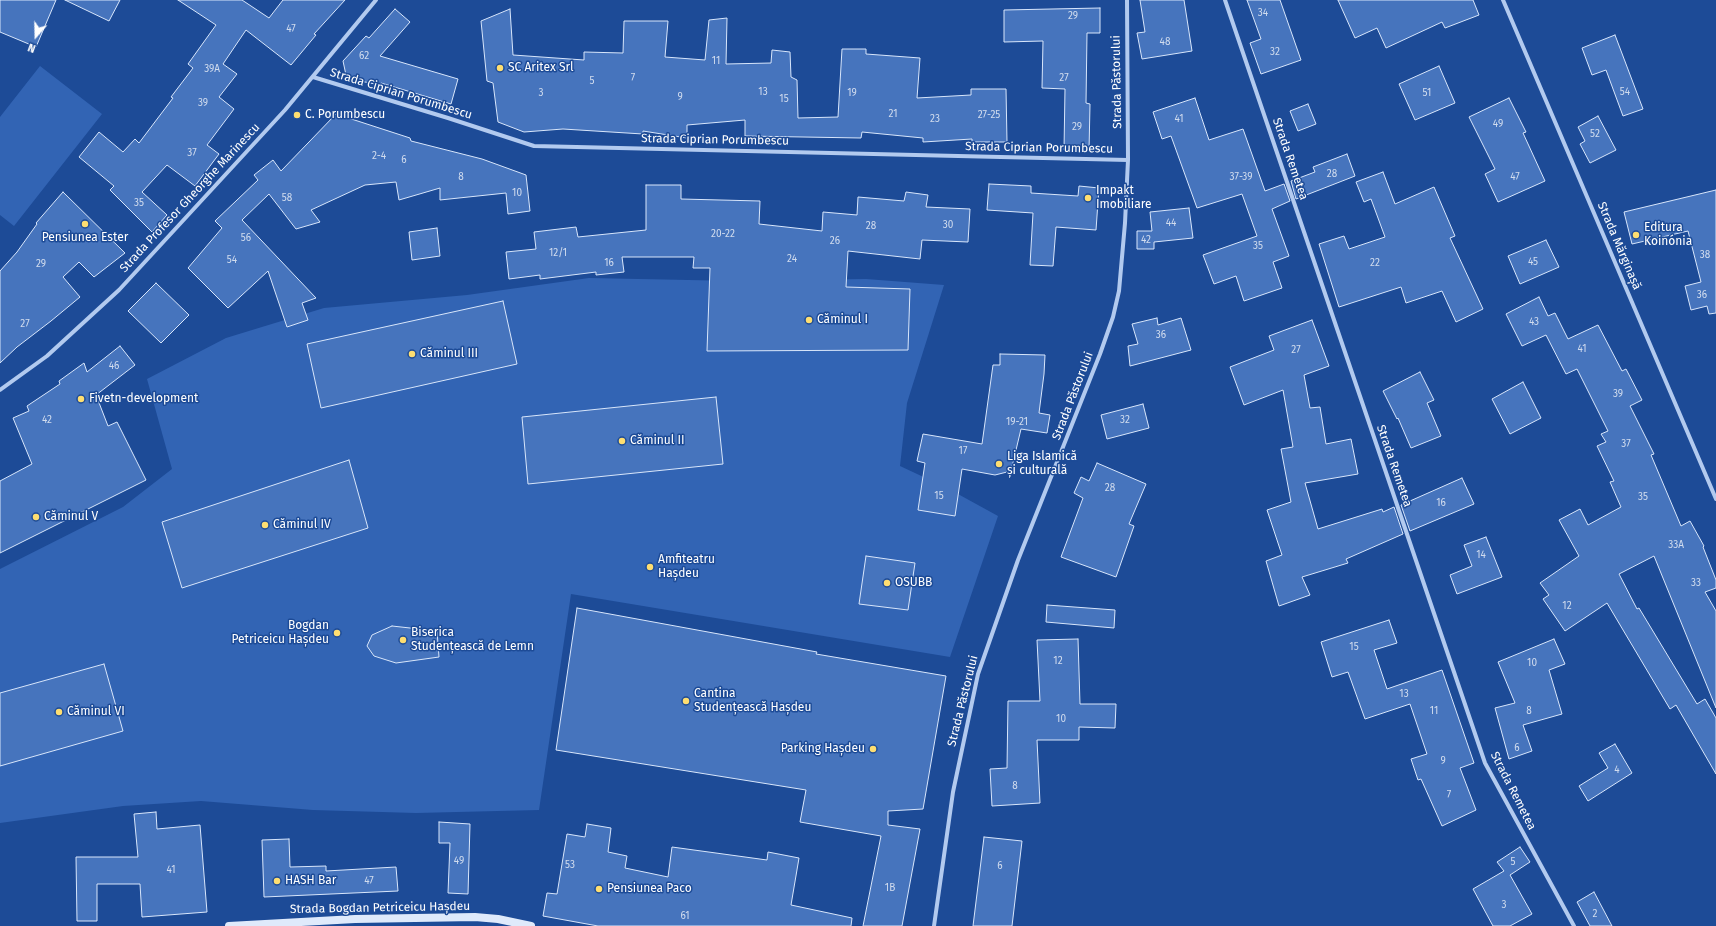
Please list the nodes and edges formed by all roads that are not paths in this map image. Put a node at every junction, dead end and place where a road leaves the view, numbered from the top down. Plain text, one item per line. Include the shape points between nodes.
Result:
1 (376, 0) edge
2 (1127, 0) edge
3 (1225, 0) edge
4 (1503, 0) edge
5 (313, 77) junction
6 (1128, 160) junction
7 (0, 390) edge
8 (1716, 499) edge
9 (229, 926) edge
10 (531, 926) edge
11 (934, 926) edge
12 (1574, 926) edge

1 - 5 street, Strada Profesor Gheorghe Marinescu
2 - 6 street, Strada Păstorului
3 - 12 street, Strada Remetea via 1485,764
4 - 8 street, Strada Mărginașă
5 - 6 street, Strada Ciprian Porumbescu via 534,146
5 - 7 street, Strada Profesor Gheorghe Marinescu via 286,110 119,290 47,356
6 - 11 street, Strada Păstorului via 1122,267 1113,317 1018,560 978,674 953,792
9 - 10 street, Strada Bogdan Petriceicu Hașdeu via 355,918 475,917

